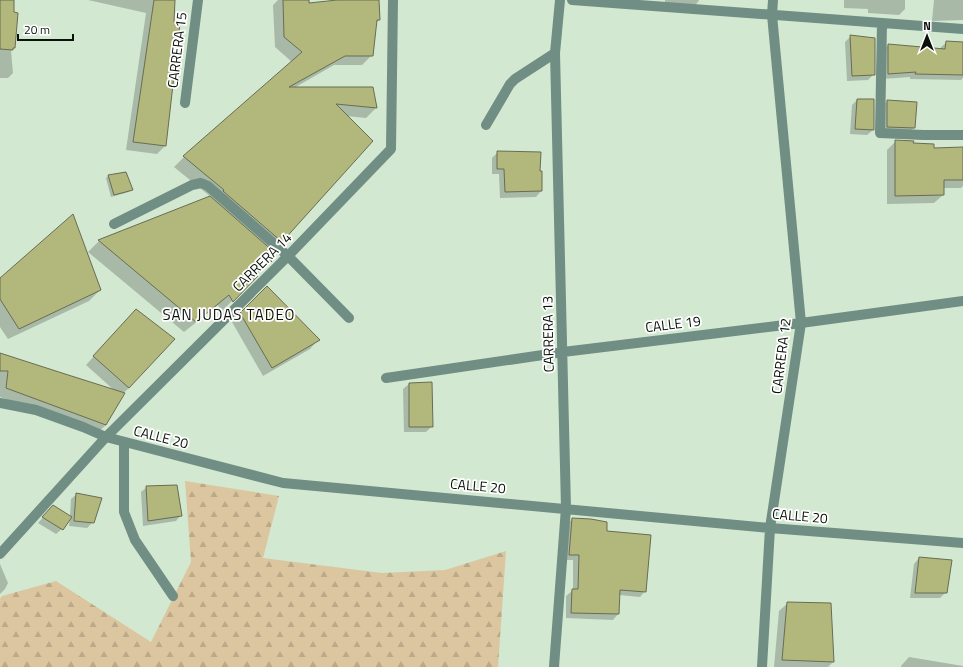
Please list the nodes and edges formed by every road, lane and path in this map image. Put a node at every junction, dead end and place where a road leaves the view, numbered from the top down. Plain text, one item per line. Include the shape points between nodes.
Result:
1 (198, 0) edge
2 (394, 0) edge
3 (560, 0) edge
4 (572, 0) edge
5 (773, 0) edge
6 (772, 15) junction
7 (882, 23) junction
8 (963, 29) edge
9 (555, 53) junction
10 (185, 103) dead end
11 (486, 125) dead end
12 (963, 135) edge
13 (114, 224) dead end
14 (288, 256) junction
15 (963, 301) edge
16 (349, 318) dead end
17 (801, 323) junction
18 (563, 352) junction
19 (386, 378) dead end
20 (0, 403) edge
21 (106, 437) junction
22 (124, 442) junction
23 (566, 508) junction
24 (770, 528) junction
25 (963, 543) edge
26 (0, 554) edge
27 (172, 596) dead end
28 (554, 667) edge
29 (762, 667) edge

1 - 10 street, CARRERA 15
2 - 14 street, CARRERA 14 via 391,149
3 - 9 street, CARRERA 13
4 - 6 street
5 - 6 street, CARRERA 12
6 - 7 street
6 - 17 street, CARRERA 12
7 - 8 street
7 - 12 street via 880,133
9 - 11 street via 510,84
9 - 18 street, CARRERA 13
13 - 14 street via 192,185 201,183 208,186
14 - 16 street
14 - 21 street, CARRERA 14
15 - 17 street, CALLE 19
17 - 18 street, CALLE 19
17 - 24 street, CARRERA 12
18 - 19 street, CALLE 19
18 - 23 street, CARRERA 13
20 - 21 street, CALLE 20 via 36,410
21 - 22 street, CALLE 20
21 - 26 street, CARRERA 14
22 - 23 street, CALLE 20 via 283,482
22 - 27 street via 124,512 135,540
23 - 24 street, CALLE 20
23 - 28 street, CARRERA 13
24 - 25 street, CALLE 20
24 - 29 street, CARRERA 12

